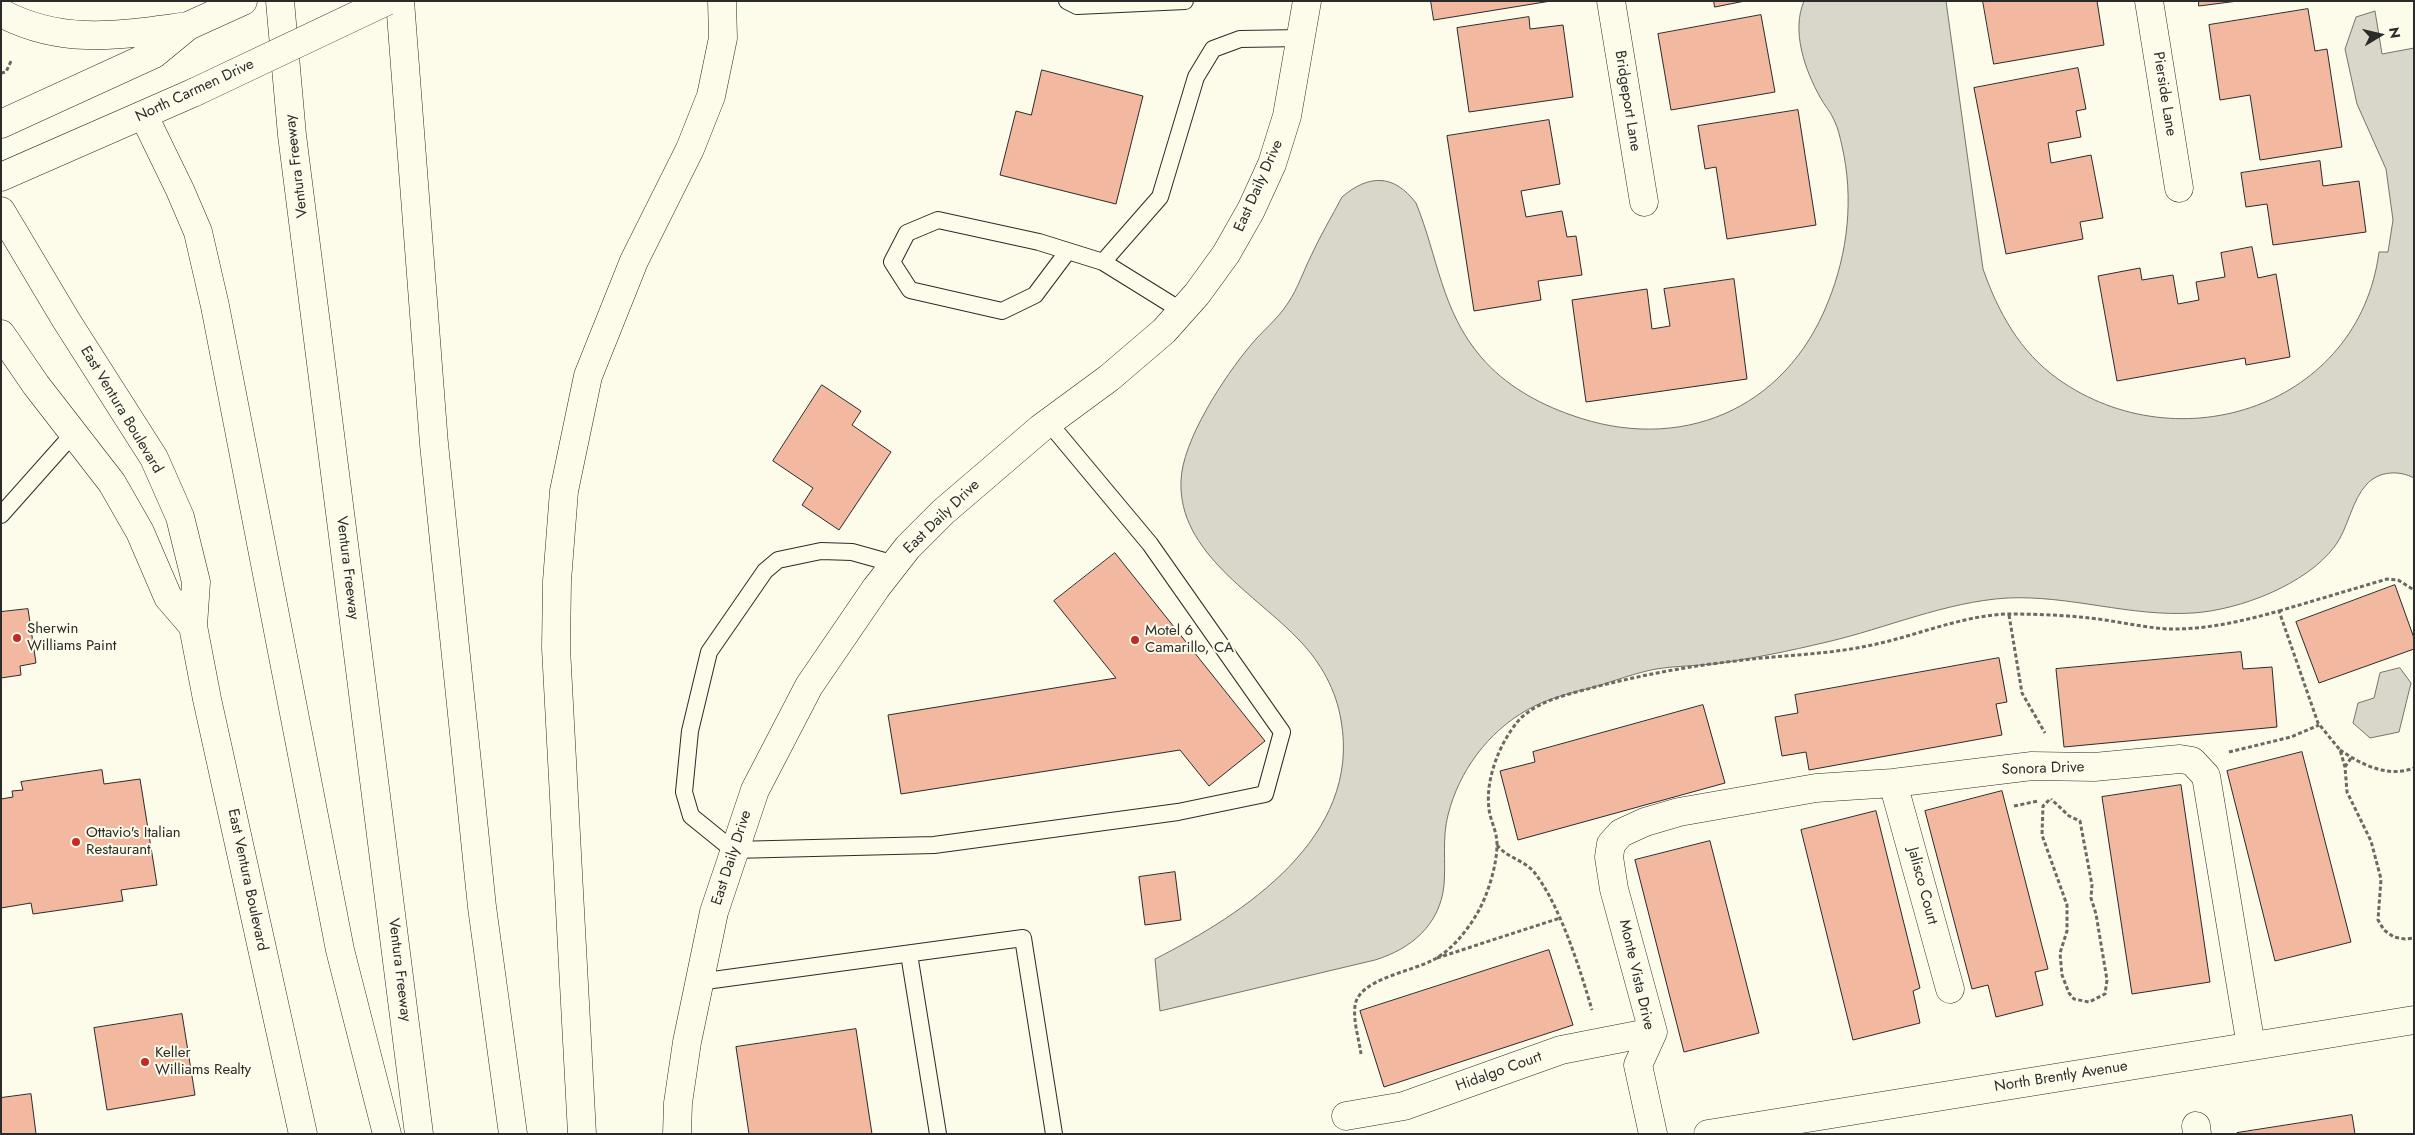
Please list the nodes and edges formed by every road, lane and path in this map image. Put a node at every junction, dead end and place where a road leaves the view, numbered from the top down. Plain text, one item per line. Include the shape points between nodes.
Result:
1 (243, 1) edge
2 (280, 1) edge
3 (387, 1) edge
4 (400, 1) edge
5 (722, 1) edge
6 (1067, 1) edge
7 (1185, 1) edge
8 (1307, 1) edge
9 (1611, 1) edge
10 (2150, 1) edge
11 (1, 13) edge
12 (188, 26) junction
13 (1302, 38) junction
14 (12, 59) dead end
15 (1, 73) edge
16 (144, 116) junction
17 (1, 124) edge
18 (1, 177) edge
19 (2178, 188) dead end
20 (1644, 202) dead end
21 (1, 211) edge
22 (1068, 251) junction
23 (1103, 262) junction
24 (1182, 311) junction
25 (1, 334) edge
26 (1049, 423) junction
27 (73, 434) junction
28 (1, 515) edge
29 (895, 564) junction
30 (2414, 590) edge
31 (2279, 611) junction
32 (2008, 614) junction
33 (193, 626) junction
34 (2319, 725) junction
35 (2340, 750) junction
36 (2352, 758) junction
37 (2192, 761) junction
38 (2048, 766) junction
39 (2345, 767) junction
40 (2414, 768) edge
41 (1893, 783) junction
42 (2051, 798) junction
43 (2014, 806) dead end
44 (1611, 844) joint
45 (1497, 845) junction
46 (733, 850) junction
47 (1560, 918) junction
48 (2414, 938) edge
49 (909, 954) junction
50 (1434, 959) junction
51 (698, 982) junction
52 (1950, 989) dead end
53 (2414, 1020) edge
54 (1653, 1032) junction
55 (1602, 1042) junction
56 (2251, 1046) junction
57 (1360, 1054) dead end
58 (1346, 1116) dead end
59 (303, 1134) edge
60 (387, 1134) edge
61 (420, 1134) edge
62 (513, 1134) edge
63 (582, 1134) edge
64 (677, 1134) edge
65 (938, 1134) edge
66 (1054, 1134) edge
67 (1653, 1134) edge
68 (1708, 1134) edge

1 - 12 main road
2 - 61 main road, Ventura Freeway via 292,135
3 - 16 main road, North Carmen Drive, bridge
4 - 62 main road via 434,444 482,907
5 - 63 main road via 723,38 711,96 690,149 634,262 588,376 564,491 556,581 556,648
6 - 7 lane via 1077,6
8 - 13 main road, East Daily Drive
9 - 20 main road, Bridgeport Lane
10 - 19 main road, Pierside Lane
11 - 12 main road via 23,24 75,36 112,36
12 - 17 main road via 154,54
13 - 23 lane via 1240,39 1213,49 1196,77 1160,197
13 - 24 main road, East Daily Drive via 1287,116 1272,164 1226,254
14 - 15 path via 6,72
16 - 18 main road, North Carmen Drive
16 - 60 main road via 198,232 340,950
21 - 33 main road, East Ventura Boulevard via 154,458 180,517 196,582
22 - 22 lane via 938,220 907,233 892,262 910,290 1002,311 1035,294
22 - 23 lane
23 - 24 lane
24 - 26 main road, East Daily Drive via 1164,331 1109,378
25 - 27 main road, East Ventura Boulevard
26 - 29 main road, East Daily Drive via 943,512
26 - 46 lane via 1150,544 1282,732 1265,794 1178,812 934,845
27 - 28 lane
27 - 33 main road, East Ventura Boulevard via 112,484 140,532 168,597
29 - 46 main road, East Daily Drive via 809,686 755,790
29 - 46 lane via 852,552 821,551 778,560 765,571 709,652 690,731 684,792 691,816
30 - 31 path via 2398,580 2388,579
31 - 32 path via 2212,626 2169,629 2092,618
31 - 34 path
32 - 38 path via 2022,693 2045,734
32 - 45 path via 1959,621 1868,646 1658,673 1543,703 1518,723 1494,766 1489,809
33 - 59 main road, East Ventura Boulevard
34 - 35 path
34 - 37 path via 2291,737
35 - 36 path
35 - 39 path
36 - 39 path
36 - 40 path via 2385,771
37 - 38 main road, Sonora Drive via 2164,759 2094,767
37 - 56 main road via 2206,776
38 - 41 main road, Sonora Drive
38 - 42 path
39 - 48 path via 2347,792 2371,841 2380,874 2378,920 2394,937
41 - 44 main road, Sonora Drive via 1816,788 1679,812 1645,822 1621,834
41 - 52 main road, Jalisco Court
42 - 42 path via 2069,816 2080,821 2082,830 2107,980 2105,994 2090,1002 2074,999 2062,975 2060,953 2067,931 2067,905 2042,835 2042,806
42 - 43 path
44 - 54 main road, Monte Vista Drive via 1608,857 1614,889
45 - 47 path via 1526,863 1535,873
45 - 50 path via 1488,888 1472,923 1449,949
46 - 51 main road, East Daily Drive
47 - 50 path
47 - 55 path
49 - 51 lane
49 - 65 lane
49 - 66 lane via 1023,938
50 - 57 path via 1369,984 1360,992 1355,1007
51 - 64 main road, East Daily Drive via 681,1086
53 - 56 main road, North Brently Avenue
54 - 55 main road, Hidalgo Court
54 - 67 main road, Monte Vista Drive via 1638,1065
55 - 58 main road, Hidalgo Court via 1561,1050 1404,1106
56 - 68 main road, North Brently Avenue

